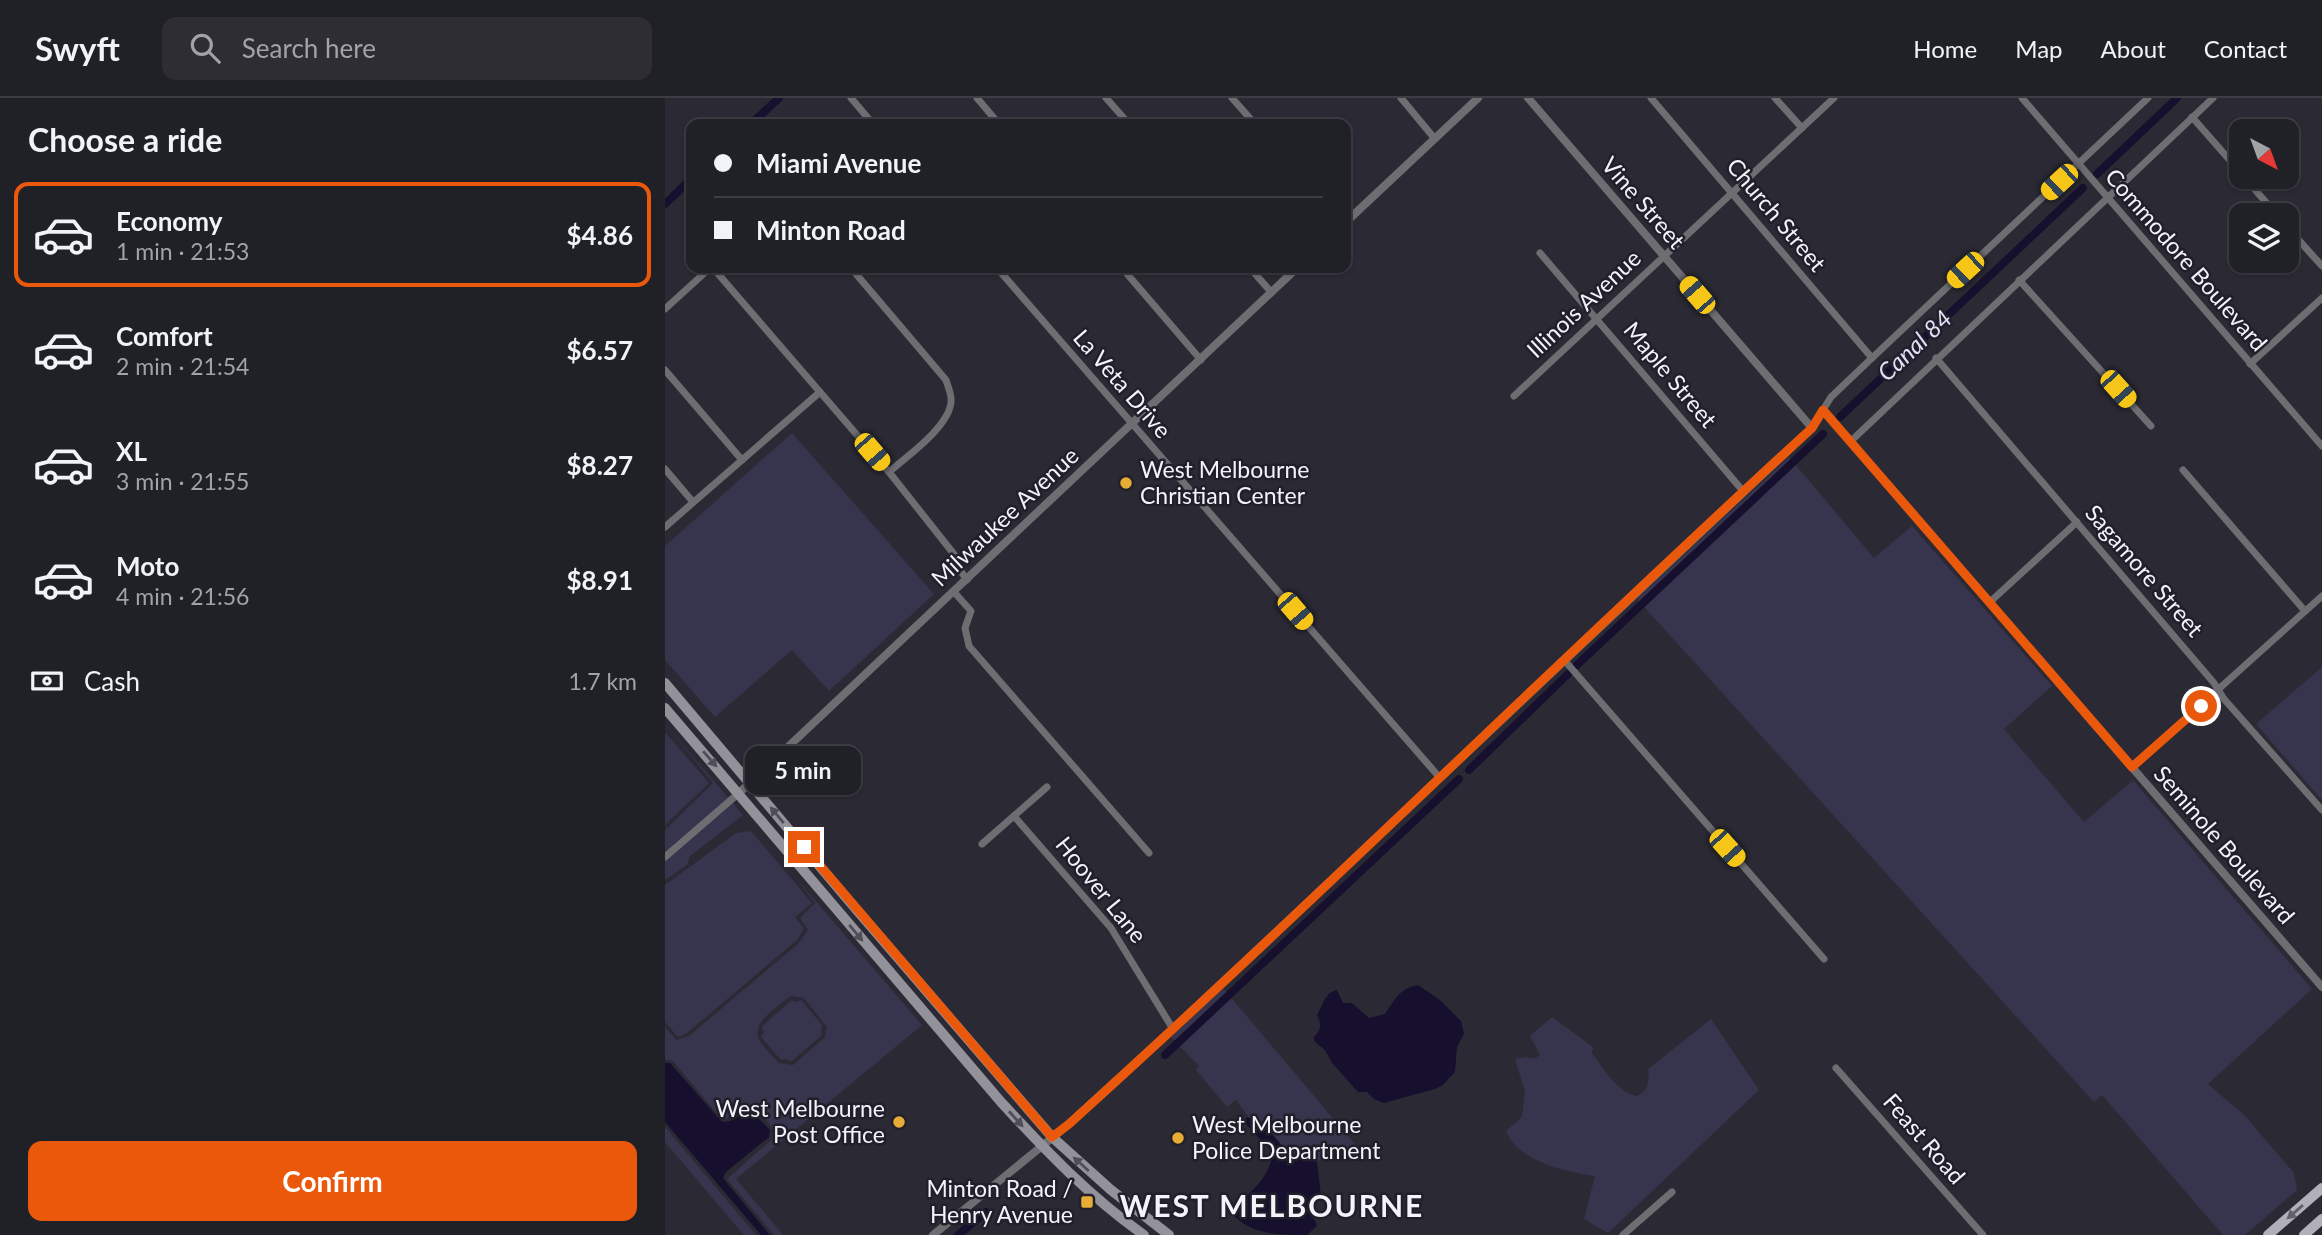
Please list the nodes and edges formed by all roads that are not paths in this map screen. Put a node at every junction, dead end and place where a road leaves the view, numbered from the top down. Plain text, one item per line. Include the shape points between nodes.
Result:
1 (851, 98) edge
2 (977, 98) edge
3 (1106, 98) edge
4 (1232, 98) edge
5 (1401, 98) edge
6 (1478, 98) edge
7 (1528, 98) edge
8 (1651, 98) edge
9 (1775, 98) edge
10 (1834, 98) edge
11 (2022, 98) edge
12 (2148, 98) edge
13 (2213, 98) edge
14 (2192, 117) junction
15 (869, 119) edge
16 (995, 119) edge
17 (1125, 119) edge
18 (1251, 119) edge
19 (1802, 128) junction
20 (1435, 139) junction
21 (2229, 160) edge
22 (2077, 164) junction
23 (2254, 189) edge
24 (1732, 193) junction
25 (2107, 200) junction
26 (2267, 203) edge
27 (1351, 217) edge
28 (2299, 240) edge
29 (1540, 253) dead end
30 (1664, 257) junction
31 (2322, 266) edge
32 (705, 273) edge
33 (715, 273) edge
34 (855, 273) edge
35 (1001, 273) edge
36 (1126, 273) edge
37 (1255, 273) edge
38 (1292, 273) edge
39 (2019, 280) junction
40 (1271, 292) junction
41 (2322, 298) edge
42 (665, 309) edge
43 (1596, 319) junction
44 (1872, 358) junction
45 (1936, 358) junction
46 (1201, 360) junction
47 (2250, 363) junction
48 (665, 370) edge
49 (820, 392) junction
50 (1514, 396) dead end
51 (1823, 410) junction
52 (1132, 424) junction
53 (2151, 426) dead end
54 (1812, 428) junction
55 (1850, 442) junction
56 (2322, 446) edge
57 (742, 460) junction
58 (665, 469) edge
59 (2183, 470) dead end
60 (889, 472) junction
61 (1743, 491) junction
62 (694, 502) junction
63 (2077, 522) junction
64 (665, 526) edge
65 (967, 580) junction
66 (954, 592) junction
67 (2322, 596) edge
68 (1990, 603) junction
69 (2305, 611) junction
70 (1565, 661) junction
71 (665, 683) edge
72 (2218, 691) junction
73 (665, 708) edge
74 (2132, 767) junction
75 (1440, 778) junction
76 (751, 783) junction
77 (1048, 787) dead end
78 (739, 793) junction
79 (2322, 810) edge
80 (1014, 816) junction
81 (982, 844) dead end
82 (1149, 853) dead end
83 (665, 858) edge
84 (1824, 959) dead end
85 (2322, 987) edge
86 (1173, 1029) junction
87 (1836, 1068) dead end
88 (1052, 1137) junction
89 (1041, 1146) junction
90 (2322, 1188) edge
91 (1672, 1192) dead end
92 (2322, 1219) edge
93 (933, 1235) edge
94 (1144, 1235) edge
95 (1170, 1235) edge
96 (1623, 1235) edge
97 (1983, 1235) edge
98 (2268, 1235) edge
99 (2304, 1235) edge

1 - 15 street
2 - 16 street
3 - 17 street
4 - 18 street
5 - 20 street
6 - 20 street
7 - 30 street, Vine Street
8 - 24 street, Church Street
9 - 19 street
10 - 19 street, Illinois Avenue
11 - 22 street, Commodore Boulevard
12 - 22 street
13 - 14 street
14 - 21 street
14 - 25 street
19 - 24 street, Illinois Avenue
20 - 27 street
22 - 25 street, Commodore Boulevard
22 - 44 street
23 - 26 street
24 - 30 street, Illinois Avenue
24 - 44 street, Church Street
25 - 39 street
25 - 47 street, Commodore Boulevard
28 - 31 street
29 - 43 street, Maple Street
30 - 43 street, Illinois Avenue
30 - 54 street, Vine Street
32 - 42 street
33 - 49 street
34 - 60 street via 946,380 951,400 948,415
35 - 52 street, La Veta Drive
36 - 46 street
37 - 40 street
38 - 40 street, Milwaukee Avenue
39 - 45 street
39 - 53 street
40 - 46 street, Milwaukee Avenue
41 - 47 street
43 - 50 street, Illinois Avenue
43 - 61 street, Maple Street
44 - 51 street
45 - 55 street
45 - 63 street, Sagamore Street
46 - 52 street, Milwaukee Avenue
47 - 56 street, Commodore Boulevard
48 - 57 street
49 - 57 street
49 - 60 street
51 - 54 street
51 - 55 street, Seminole Boulevard
52 - 65 street, Milwaukee Avenue
52 - 75 street, La Veta Drive
54 - 61 street
55 - 68 street, Seminole Boulevard
57 - 62 street
58 - 62 street
59 - 69 street
60 - 65 street via 957,558
61 - 70 street
62 - 64 street
63 - 68 street
63 - 72 street, Sagamore Street
65 - 66 street, Milwaukee Avenue
66 - 76 street, Milwaukee Avenue
66 - 82 street via 971,611 965,628 969,646
67 - 69 street
68 - 74 street, Seminole Boulevard
69 - 72 street
70 - 75 street
70 - 84 street
71 - 76 main road
72 - 74 street
72 - 79 street, Sagamore Street
73 -> 78 main road
74 - 85 street, Seminole Boulevard
75 - 86 street
76 - 78 street, Milwaukee Avenue
88 -> 76 main road
77 - 80 street
78 - 83 street
78 -> 89 main road
80 - 81 street
80 - 86 street, Hoover Lane via 1111,928
86 - 88 street
87 - 97 street, Feast Road
88 - 89 street
95 -> 88 main road
89 - 93 street
89 - 94 main road via 1093,1196
90 -> 98 main road
91 - 96 street
92 - 99 main road

